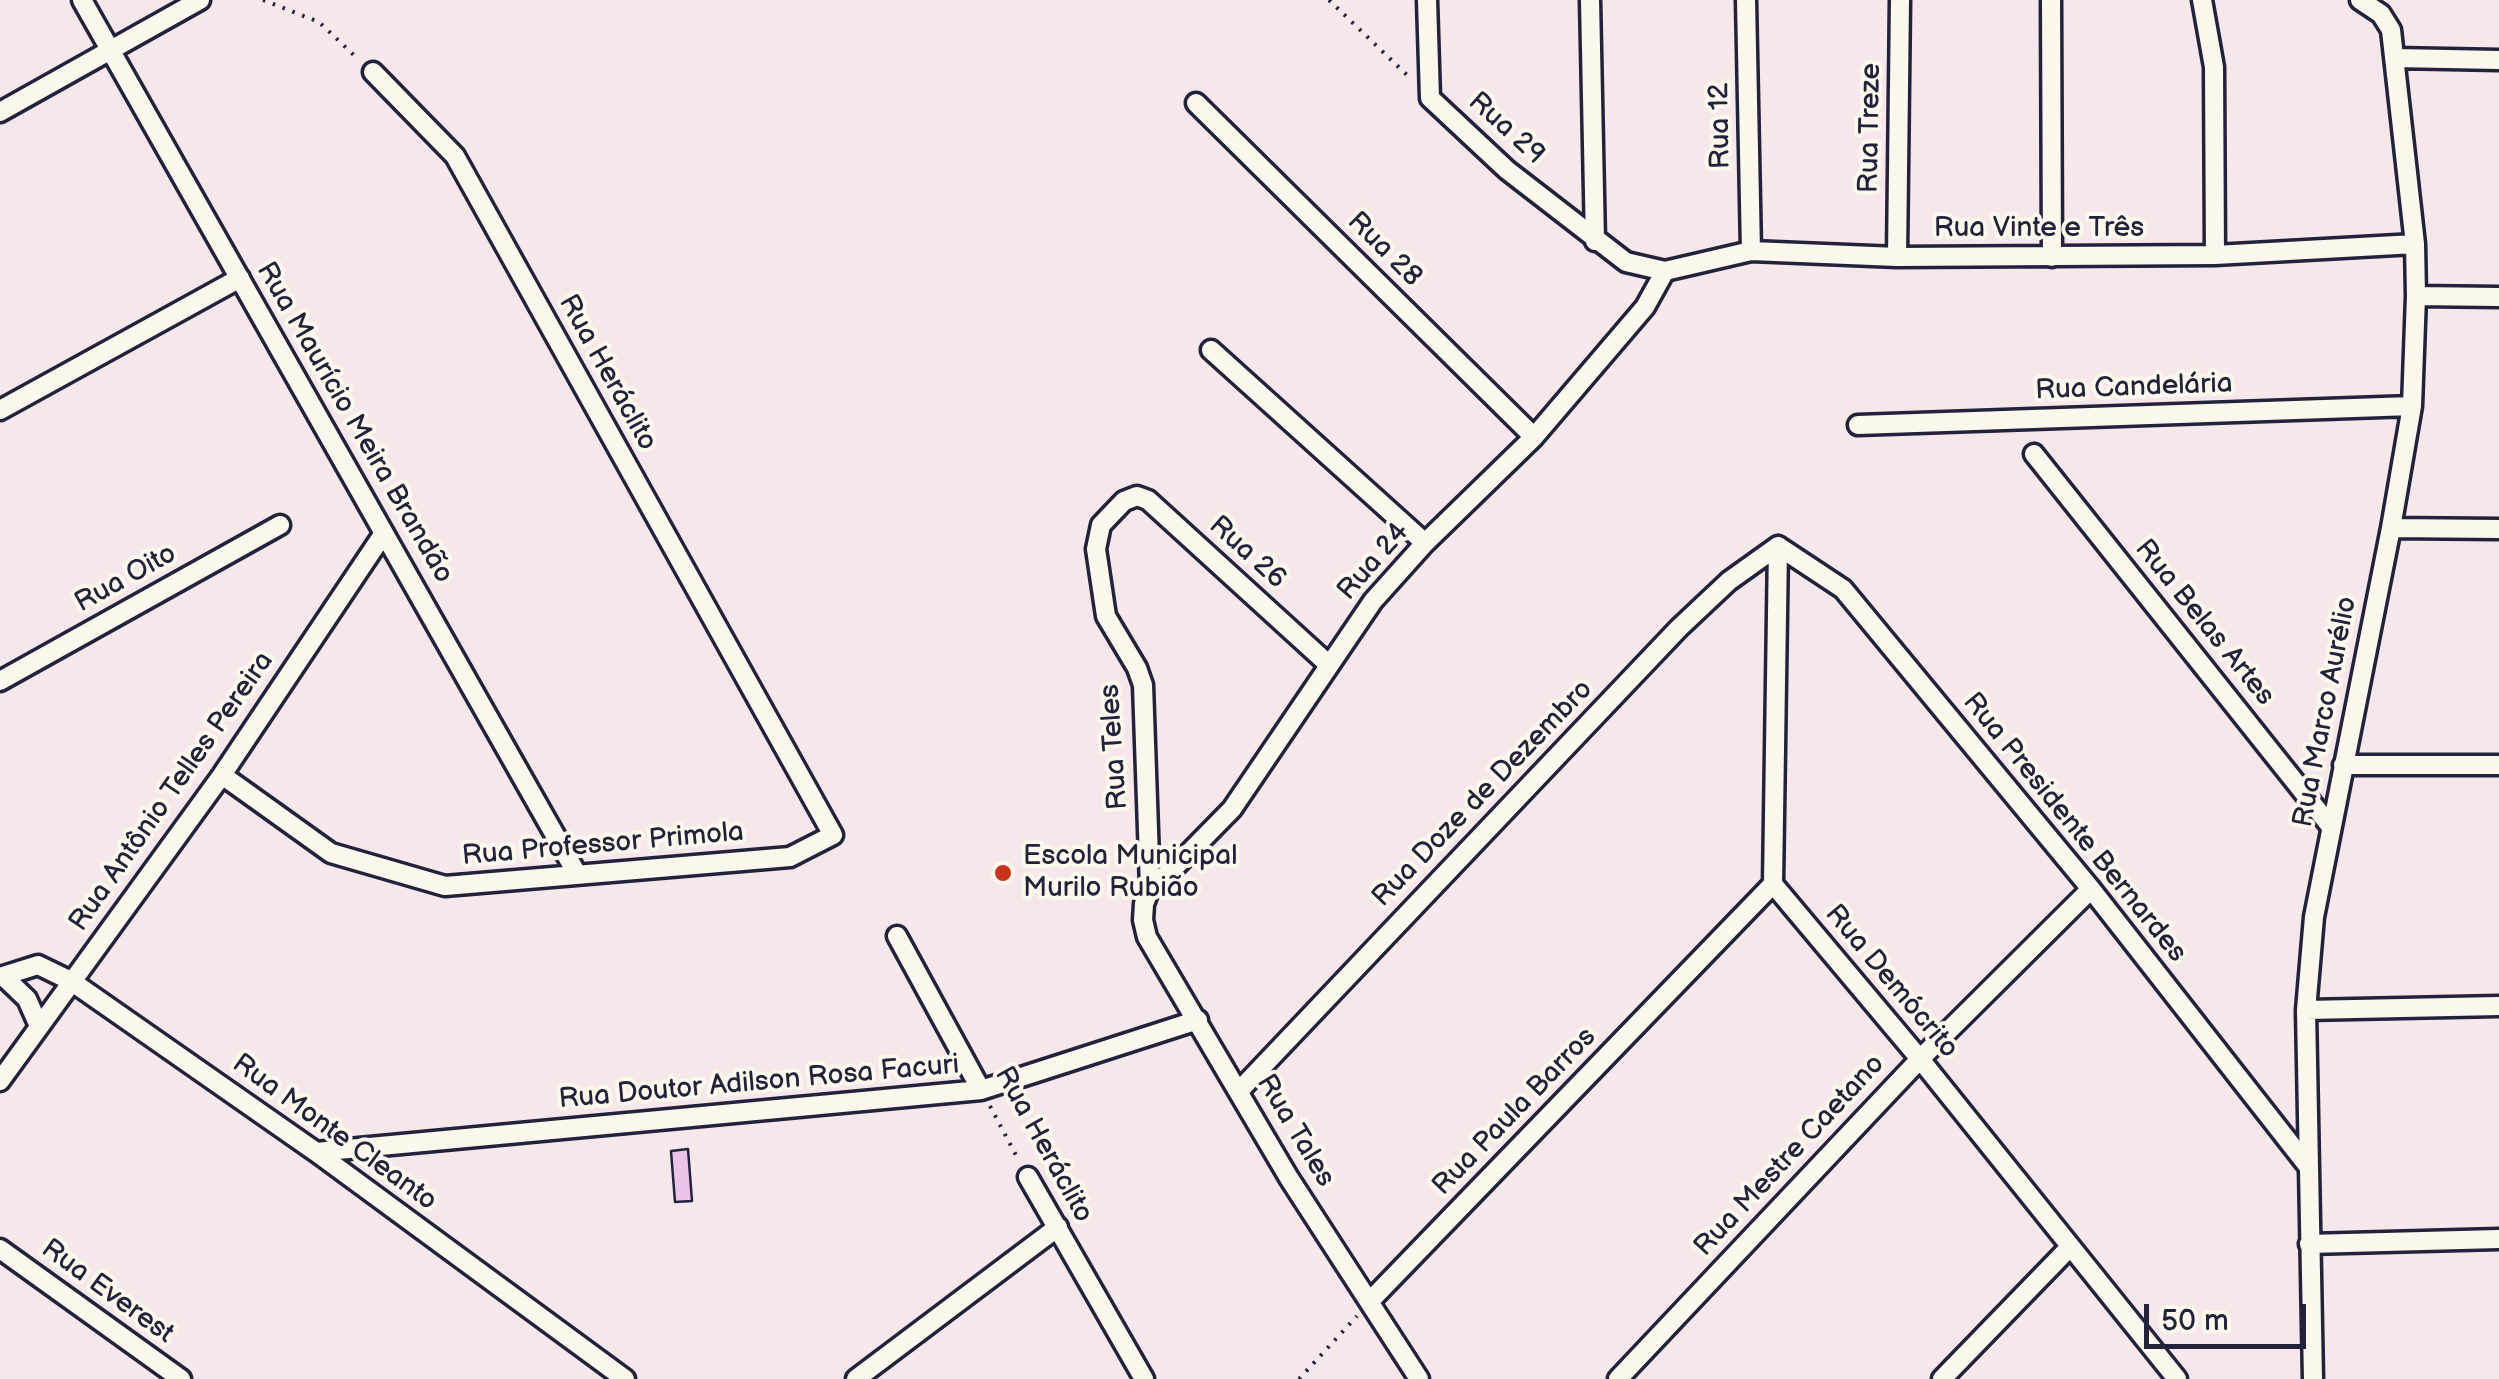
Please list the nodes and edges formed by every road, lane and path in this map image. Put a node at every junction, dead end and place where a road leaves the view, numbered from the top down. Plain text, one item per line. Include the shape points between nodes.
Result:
1 (82, 0) edge
2 (200, 0) edge
3 (263, 0) edge
4 (1329, 0) edge
5 (1427, 0) edge
6 (1590, 0) edge
7 (1746, 0) edge
8 (1900, 0) edge
9 (2052, 0) edge
10 (2202, 0) edge
11 (2360, 0) edge
12 (110, 48) junction
13 (2396, 58) junction
14 (2499, 60) edge
15 (373, 72) joint
16 (1430, 98) junction
17 (1196, 103) dead end
18 (0, 112) edge
19 (1595, 241) junction
20 (2415, 244) junction
21 (1751, 250) junction
22 (1897, 256) junction
23 (2052, 256) junction
24 (2215, 256) junction
25 (1665, 271) junction
26 (240, 278) junction
27 (2416, 296) junction
28 (2499, 297) edge
29 (1211, 350) dead end
30 (2412, 406) junction
31 (0, 410) edge
32 (1858, 425) dead end
33 (1534, 437) junction
34 (2034, 454) dead end
35 (1124, 501) joint
36 (280, 525) dead end
37 (2392, 528) junction
38 (2499, 529) edge
39 (384, 532) junction
40 (1425, 544) junction
41 (1778, 546) junction
42 (1328, 664) junction
43 (0, 680) edge
44 (2343, 765) junction
45 (2499, 765) edge
46 (222, 775) junction
47 (2331, 827) junction
48 (833, 835) joint
49 (577, 874) junction
50 (1773, 884) junction
51 (2090, 889) junction
52 (1147, 896) junction
53 (898, 936) dead end
54 (2, 976) edge
55 (71, 981) junction
56 (2499, 1006) edge
57 (2306, 1010) junction
58 (1198, 1020) junction
59 (39, 1026) junction
60 (1920, 1059) junction
61 (0, 1081) edge
62 (981, 1090) junction
63 (1238, 1090) junction
64 (316, 1152) junction
65 (2307, 1166) junction
66 (1028, 1176) joint
67 (1058, 1227) junction
68 (2499, 1240) edge
69 (2309, 1244) junction
70 (2069, 1248) junction
71 (0, 1249) edge
72 (1370, 1301) junction
73 (181, 1379) edge
74 (625, 1379) edge
75 (856, 1379) edge
76 (1144, 1379) edge
77 (1298, 1379) edge
78 (1419, 1379) edge
79 (1618, 1379) edge
80 (1942, 1379) edge
81 (2177, 1379) edge
82 (2312, 1379) edge

1 - 12 street, Rua Maurício Meira Brandão
2 - 12 street
3 - 15 path via 319,22
4 - 16 path, Rua 29
5 - 16 street
6 - 19 street
7 - 21 street, Rua 12
8 - 22 street, Rua Treze
9 - 23 street
10 - 24 street via 2214,67
11 - 13 street, Rua Marco Aurélio via 2391,30
12 - 18 street
12 - 26 street, Rua Maurício Meira Brandão
13 - 14 street
13 - 20 street, Rua Marco Aurélio
15 - 48 street, Rua Heráclito via 455,156
16 - 19 street, Rua 29
17 - 33 street, Rua 28
19 - 25 street, Rua 29 via 1626,262
20 - 24 street, Rua Vinte e Três
20 - 27 street, Rua Marco Aurélio
21 - 22 street, Rua Vinte e Três
21 - 25 street, Rua Vinte e Três
22 - 23 street, Rua Vinte e Três
23 - 24 street, Rua Vinte e Três
25 - 33 street, Rua 24 via 1644,307
26 - 31 street
26 - 39 street, Rua Maurício Meira Brandão
27 - 28 street
27 - 30 street, Rua Marco Aurélio
29 - 40 street
30 - 32 street, Rua Candelária
30 - 37 street, Rua Marco Aurélio
33 - 40 street, Rua 24
34 - 47 street, Rua Belas Artes
35 - 42 street, Rua 26 via 1148,500
35 - 52 street, Rua Teles via 1100,525 1096,549 1106,616 1143,685
36 - 43 street, Rua Oito
37 - 38 street
37 - 44 street, Rua Marco Aurélio
39 - 46 street, Rua Antônio Telles Pereira
39 - 49 street, Rua Maurício Meira Brandão
40 - 42 street, Rua 24
41 - 50 street
41 - 51 street, Rua Presidente Bernardes via 1843,589
41 - 63 street, Rua Doze de Dezembro via 1679,628
42 - 52 street, Rua 24 via 1232,809
44 - 45 street
44 - 47 street, Rua Marco Aurélio
46 - 49 street, Rua Professor Primola via 330,854 394,874 446,886
46 - 55 street, Rua Antônio Telles Pereira
47 - 57 street, Rua Marco Aurélio
48 - 49 street, Rua Professor Primola via 790,857
50 - 60 street, Rua Demócrito
50 - 72 street, Rua Paula Barros
51 - 60 street, Rua Mestre Caetano
51 - 65 street, Rua Presidente Bernardes
52 - 58 street, Rua Tales via 1148,937
53 - 62 street, Rua Heráclito
54 - 55 street, Rua Monte Cleanto via 38,965
54 - 59 street via 28,999
55 - 59 street, Rua Antônio Telles Pereira
55 - 64 street, Rua Monte Cleanto
56 - 57 street
57 - 65 street, Rua Marco Aurélio
58 - 62 street, Rua Doutor Adilson Rosa Facuri
58 - 63 street, Rua Tales
59 - 61 street, Rua Antônio Telles Pereira
60 - 70 street, Rua Demócrito
60 - 79 street, Rua Mestre Caetano
62 - 64 street, Rua Doutor Adilson Rosa Facuri
62 - 66 path, Rua Heráclito
63 - 72 street, Rua Tales
64 - 74 street, Rua Monte Cleanto
65 - 69 street, Rua Marco Aurélio
66 - 67 street, Rua Heráclito
67 - 75 street
67 - 76 street, Rua Heráclito
68 - 69 street
69 - 82 street, Rua Marco Aurélio
70 - 80 street
70 - 81 street, Rua Demócrito
71 - 73 street, Rua Everest
72 - 77 path
72 - 78 street, Rua Tales

